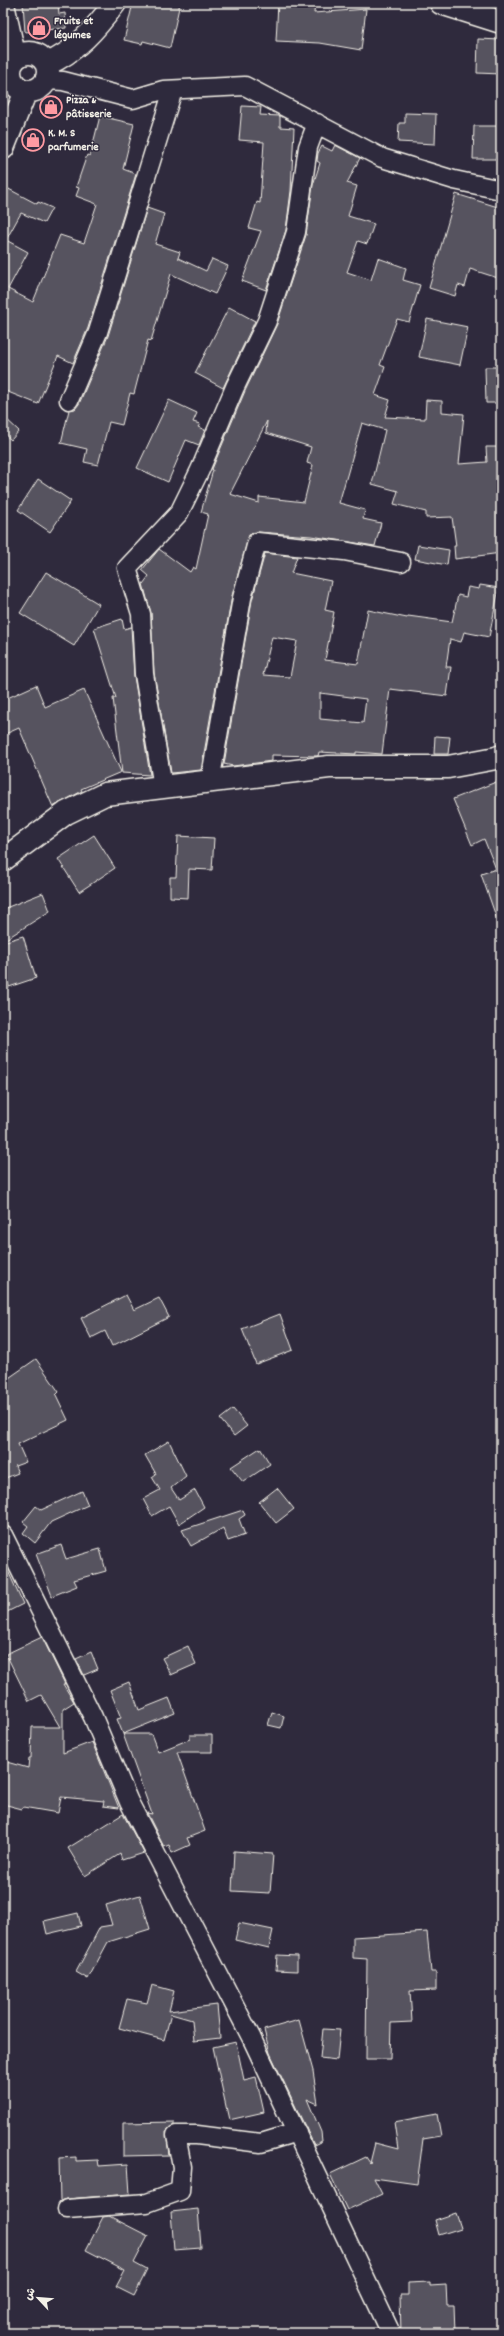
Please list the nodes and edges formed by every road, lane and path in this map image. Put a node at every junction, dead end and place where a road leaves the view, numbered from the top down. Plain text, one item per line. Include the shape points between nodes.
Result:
1 (115, 3) edge
2 (440, 3) edge
3 (3, 4) edge
4 (473, 8) edge
5 (501, 22) edge
6 (6, 37) edge
7 (15, 59) junction
8 (47, 72) junction
9 (173, 90) junction
10 (26, 91) junction
11 (317, 123) junction
12 (3, 148) edge
13 (501, 190) edge
14 (69, 400) dead end
15 (401, 562) dead end
16 (501, 756) edge
17 (210, 782) junction
18 (163, 787) junction
19 (3, 860) edge
20 (3, 1535) edge
21 (297, 2132) junction
22 (67, 2209) dead end
23 (391, 2333) edge

1 - 8 main road via 97,26
2 - 4 main road
3 - 6 main road
4 - 5 main road
6 - 7 main road
7 - 8 main road via 20,54 30,52 41,56
7 - 10 main road via 10,67 12,81
8 - 9 street via 63,81 133,99 163,90
8 - 10 main road via 38,89
9 - 11 street via 245,86
9 - 14 street via 98,332
10 - 12 main road
11 - 13 street via 382,158 454,180
11 - 18 street via 308,147 296,232 267,321 179,513 127,568 141,614 144,674
15 - 17 street via 344,551 257,542 242,598
16 - 17 main road via 448,767 329,767
17 - 18 main road
18 - 19 main road via 105,794 66,813
20 - 21 street via 93,1717 129,1802
21 - 22 street via 261,2143 176,2135 182,2167 180,2191 147,2202
21 - 23 street

